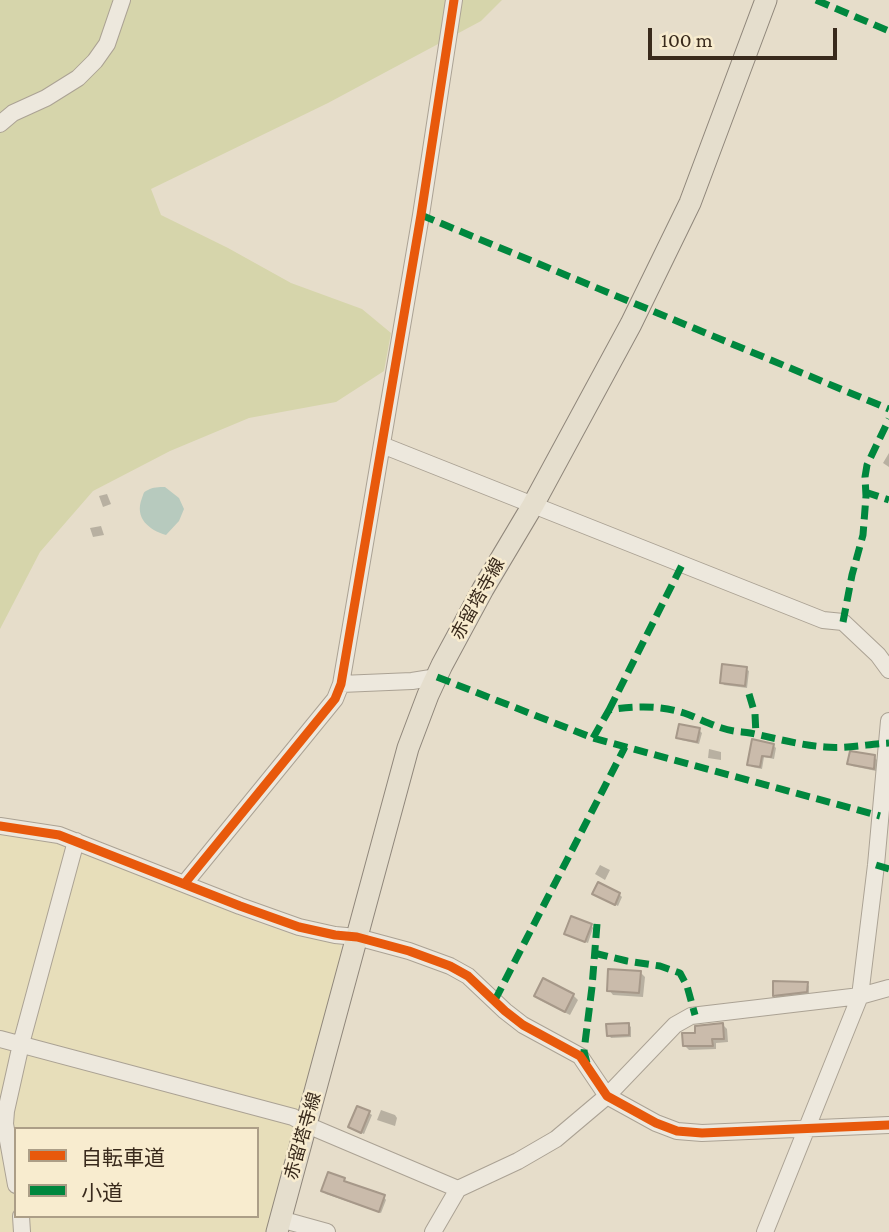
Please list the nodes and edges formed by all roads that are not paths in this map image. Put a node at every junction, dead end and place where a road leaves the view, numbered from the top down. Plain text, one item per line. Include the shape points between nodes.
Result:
1 (122, 0) edge
2 (454, 0) edge
3 (766, 0) edge
4 (0, 124) edge
5 (382, 444) junction
6 (533, 505) junction
7 (889, 670) edge
8 (437, 677) junction
9 (341, 684) junction
10 (889, 721) edge
11 (0, 826) edge
12 (76, 841) junction
13 (186, 883) junction
14 (357, 937) junction
15 (889, 988) edge
16 (860, 996) junction
17 (0, 1039) edge
18 (22, 1044) junction
19 (607, 1096) junction
20 (307, 1125) junction
21 (889, 1125) edge
22 (808, 1129) junction
23 (14, 1174) edge
24 (458, 1189) junction
25 (279, 1225) edge
26 (327, 1232) edge
27 (433, 1232) edge
28 (765, 1232) edge

1 - 4 street via 107,44 95,61 78,78
2 - 5 street
3 - 6 main road, 赤留塔寺線 via 690,203
5 - 6 street
5 - 9 street
6 - 7 street via 823,620 843,622
6 - 8 main road, 赤留塔寺線
8 - 9 street
8 - 14 main road, 赤留塔寺線 via 408,748
9 - 13 street via 335,699
10 - 16 street
11 - 12 street
12 - 13 street
12 - 18 street
13 - 14 street via 299,927
14 - 19 street via 409,951 468,976 505,1012 580,1056
14 - 20 main road, 赤留塔寺線
15 - 16 street
16 - 19 street via 691,1016 675,1025
16 - 22 street
17 - 18 street
18 - 20 street via 293,1117
18 - 23 street via 5,1125
19 - 22 street via 677,1131
19 - 24 street via 556,1139
20 - 24 street
20 - 25 main road, 赤留塔寺線
21 - 22 street
22 - 28 street
24 - 27 street
25 - 26 street

